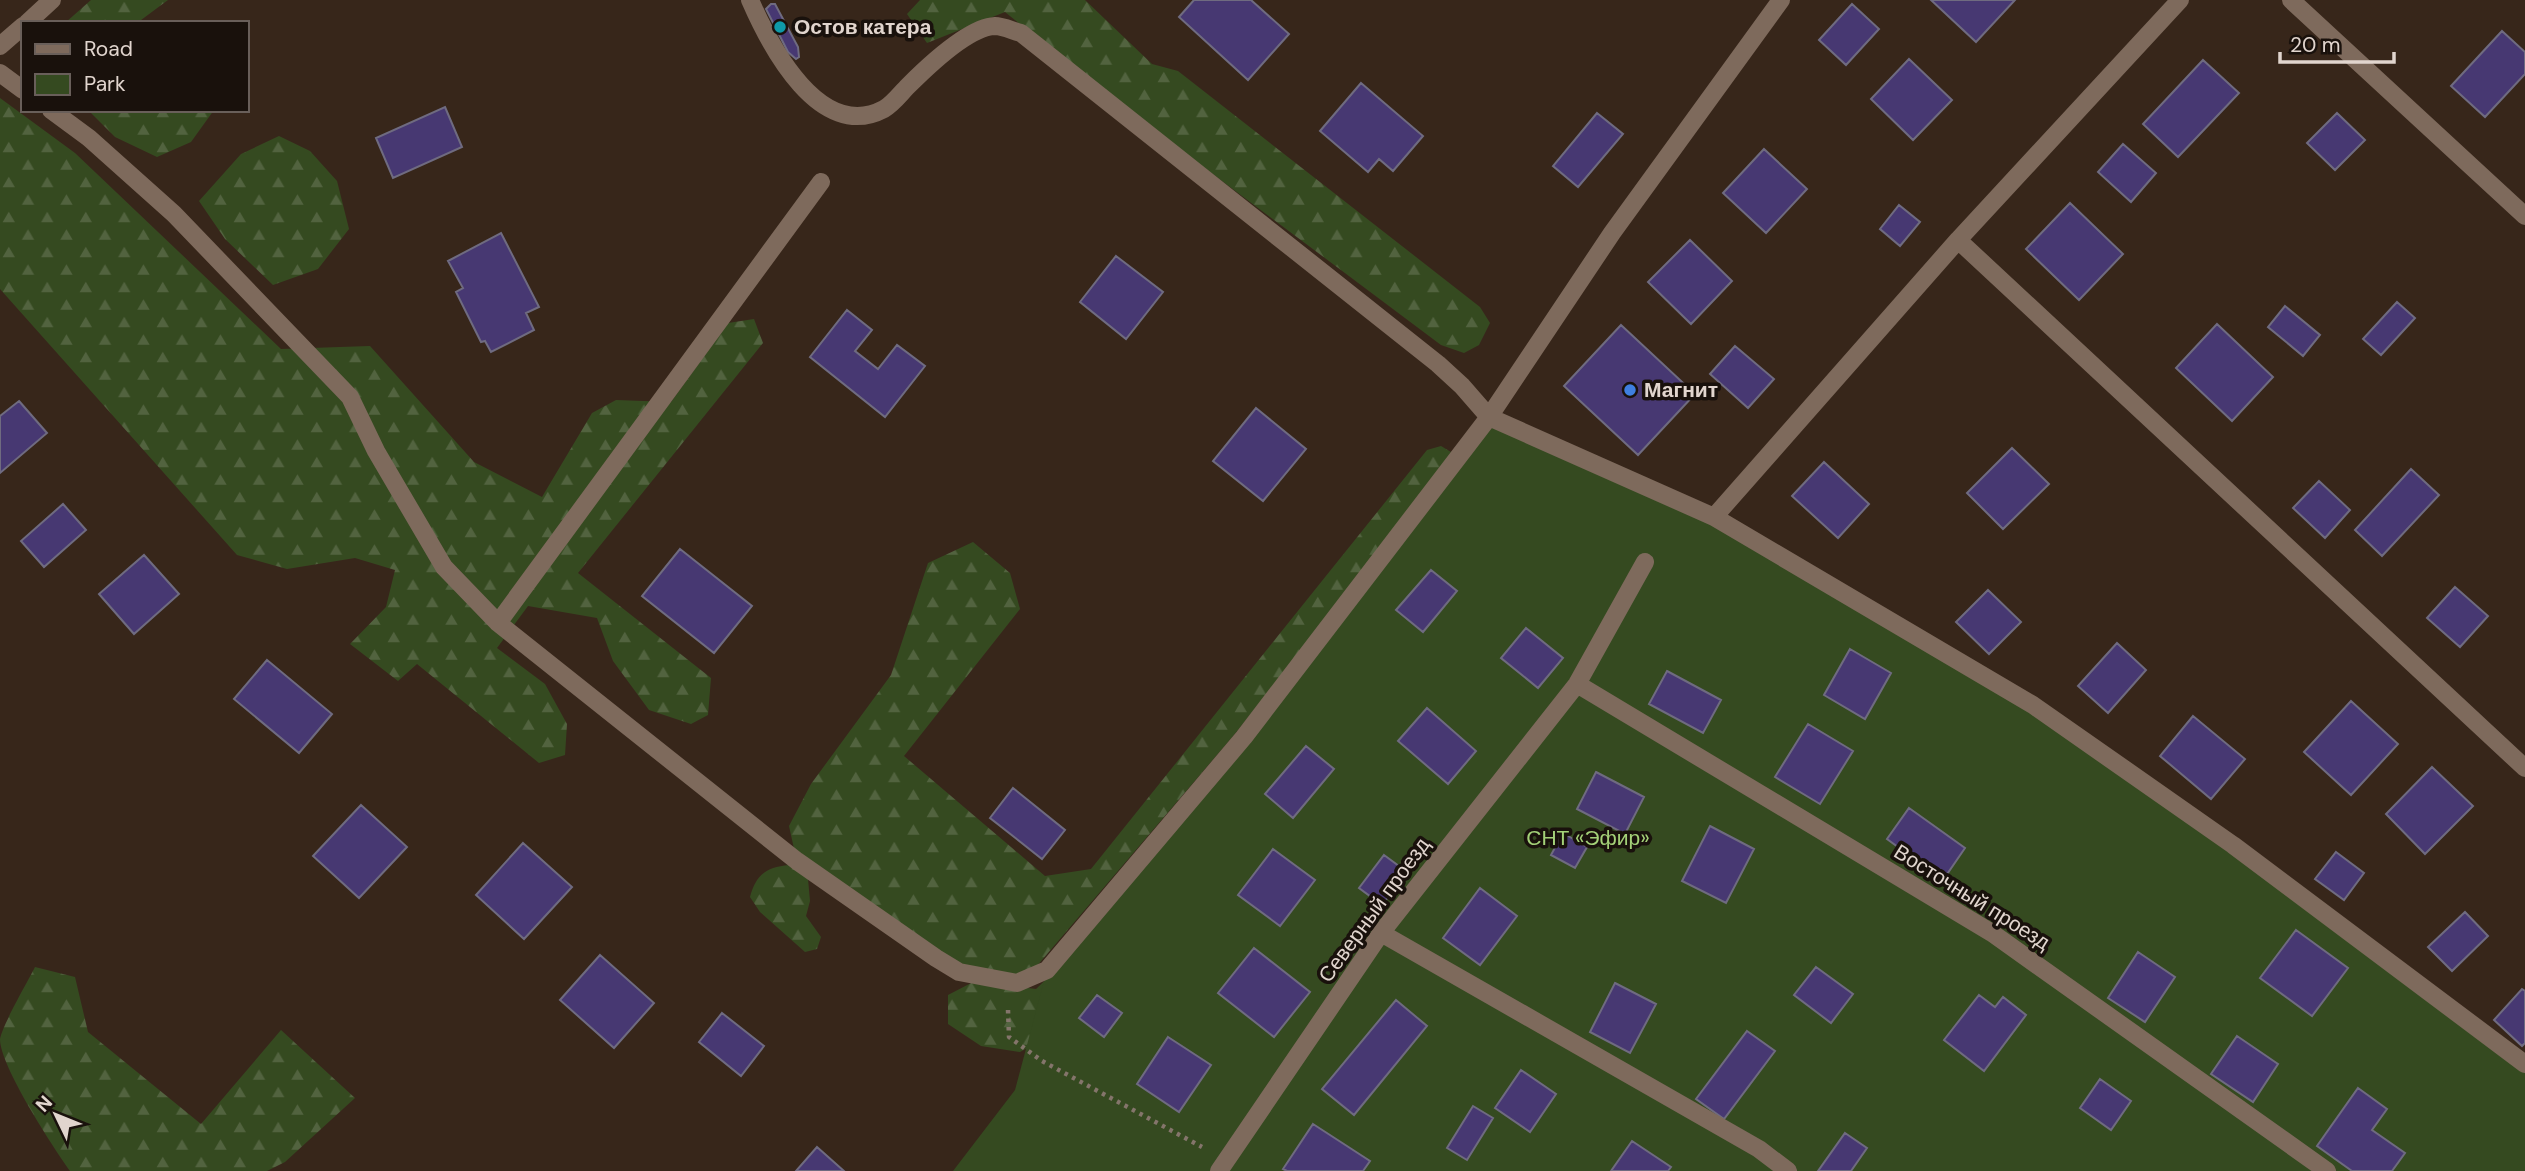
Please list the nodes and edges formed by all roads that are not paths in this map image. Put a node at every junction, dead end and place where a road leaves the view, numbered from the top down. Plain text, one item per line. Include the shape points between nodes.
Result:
1 (52, 0) edge
2 (750, 0) edge
3 (1781, 0) edge
4 (2180, 0) edge
5 (2291, 0) edge
6 (28, 21) edge
7 (21, 28) edge
8 (0, 46) edge
9 (0, 73) edge
10 (21, 89) edge
11 (54, 112) edge
12 (821, 182) dead end
13 (2525, 216) edge
14 (1958, 240) junction
15 (1489, 417) junction
16 (1714, 517) junction
17 (1645, 562) dead end
18 (498, 623) junction
19 (1577, 684) junction
20 (2525, 768) edge
21 (1381, 933) junction
22 (2525, 1064) edge
23 (1223, 1166) edge
24 (1788, 1171) edge
25 (2328, 1171) edge

1 - 6 street
2 - 15 street via 782,62 803,88 842,113 863,117 886,108 948,49 971,34 995,26 1021,33 1438,364
3 - 15 street via 1612,233
4 - 14 street
5 - 13 street
7 - 8 street
9 - 10 street
11 - 18 street via 174,214 350,397 444,567
12 - 18 street
14 - 16 street
14 - 20 street
15 - 16 street
15 - 18 street via 1244,737 1048,970 1017,983 959,972 936,958 797,861
16 - 22 street via 2033,705 2233,845
17 - 19 street, Северный проезд
19 - 21 street, Северный проезд
19 - 25 street, Восточный проезд via 1992,933
21 - 23 street, Северный проезд
21 - 24 street via 1759,1149

